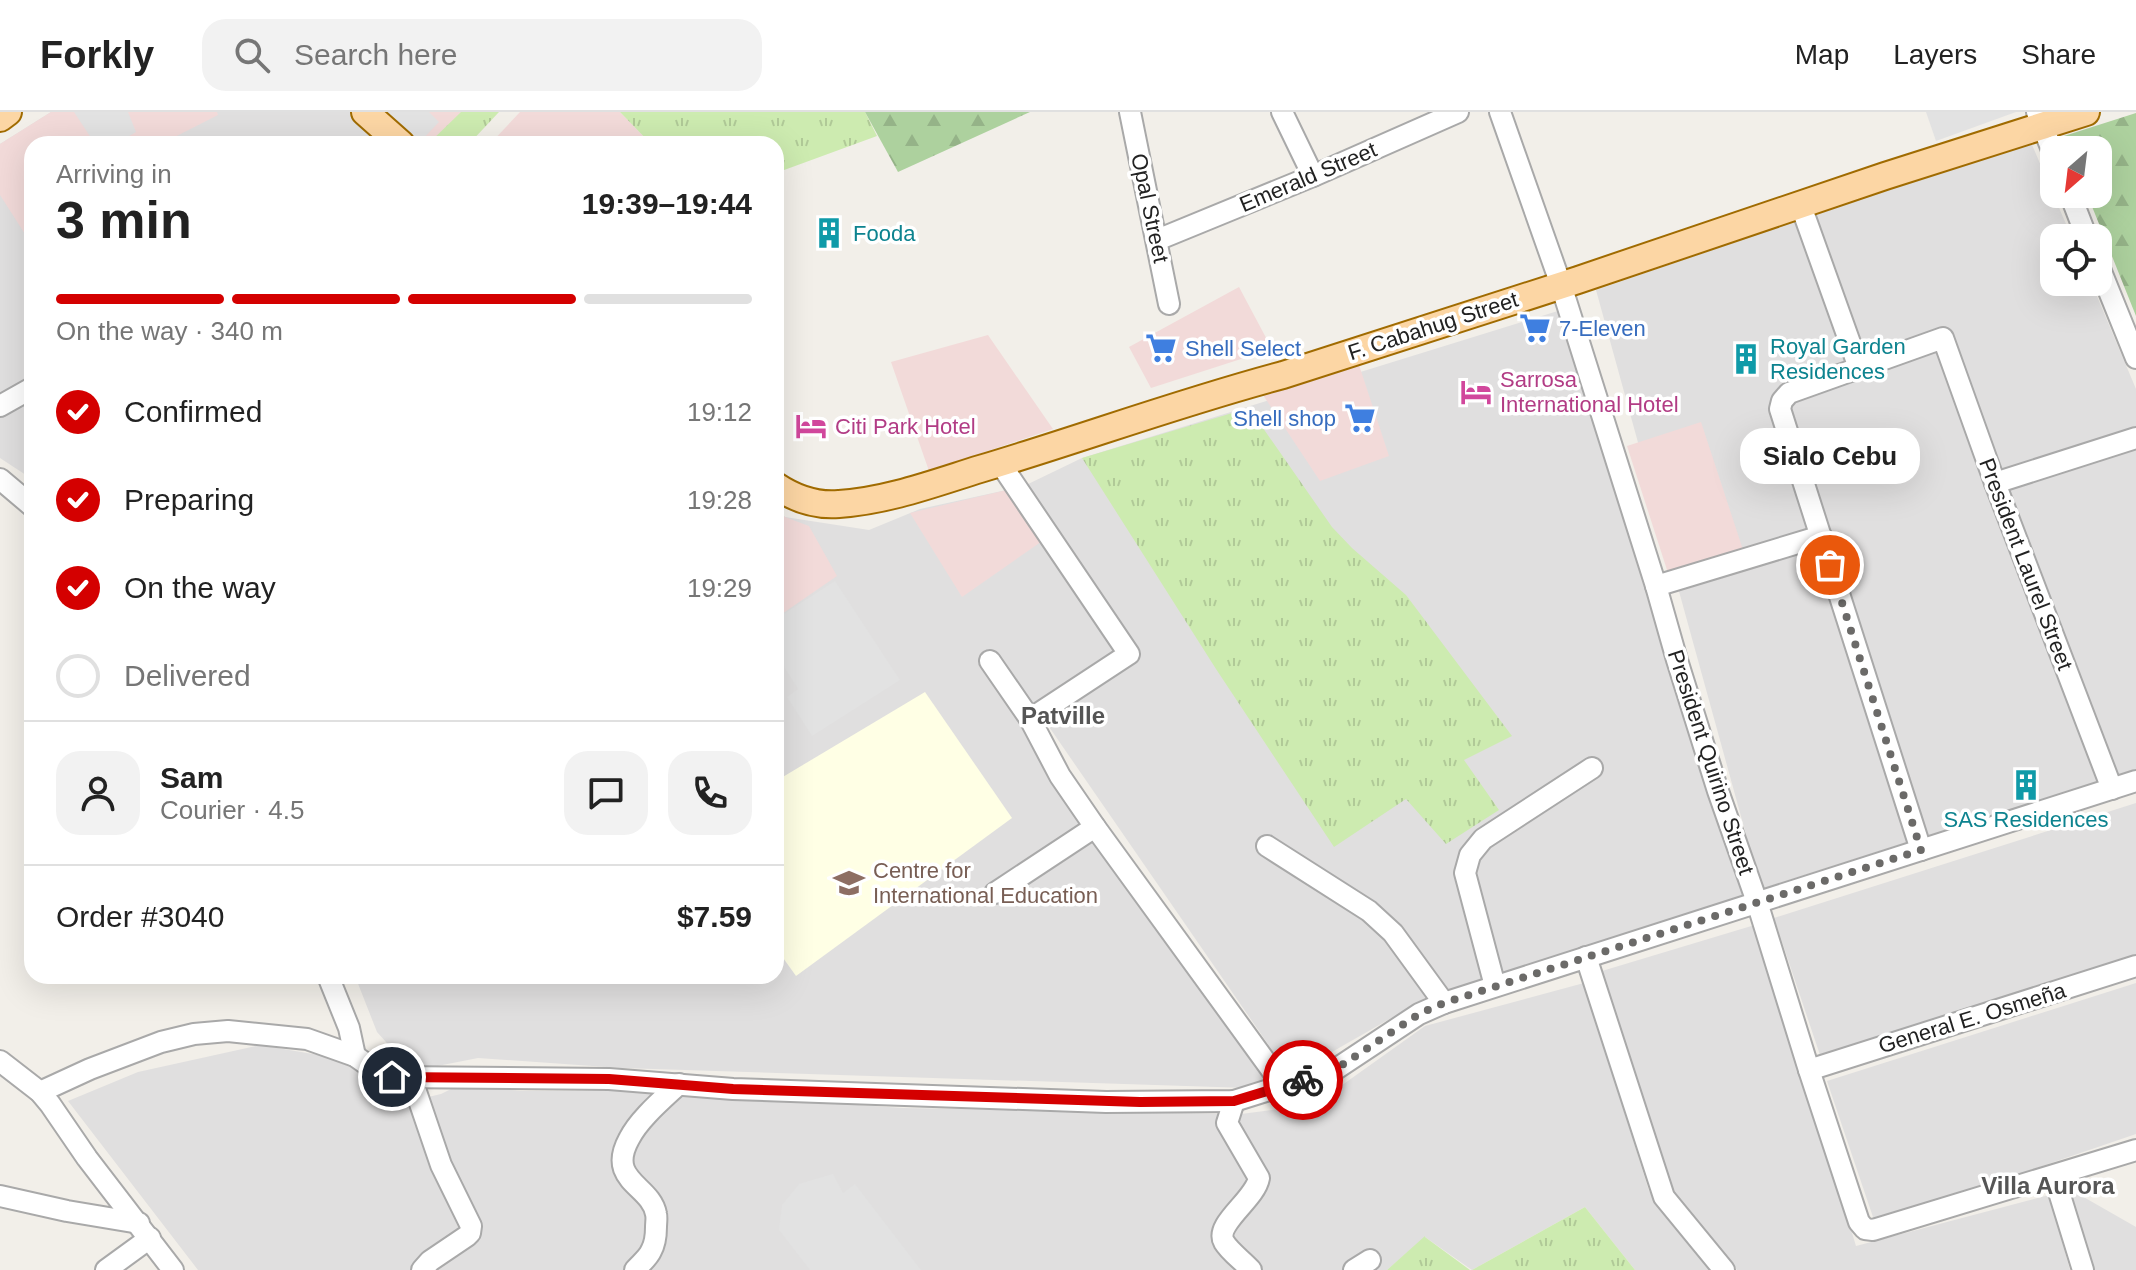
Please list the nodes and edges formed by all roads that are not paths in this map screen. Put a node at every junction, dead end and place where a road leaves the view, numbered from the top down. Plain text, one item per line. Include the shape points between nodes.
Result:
1 (8, 112) edge
2 (365, 112) edge
3 (1130, 112) edge
4 (1282, 112) edge
5 (1458, 112) edge
6 (1500, 112) edge
7 (2086, 112) edge
8 (1431, 117) edge
9 (0, 118) edge
10 (2039, 119) edge
11 (392, 136) edge
12 (1313, 176) junction
13 (1801, 206) junction
14 (1157, 240) junction
15 (1561, 285) junction
16 (2111, 296) edge
17 (1169, 304) dead end
18 (2136, 358) edge
19 (1859, 368) junction
20 (24, 392) edge
21 (0, 406) edge
22 (2136, 438) edge
23 (1000, 463) junction
24 (0, 479) edge
25 (1995, 483) junction
26 (784, 490) edge
27 (24, 499) edge
28 (1821, 536) junction
29 (1656, 586) junction
30 (990, 661) dead end
31 (1030, 719) junction
32 (1592, 768) dead end
33 (2136, 781) edge
34 (2112, 789) junction
35 (1095, 827) junction
36 (1267, 846) dead end
37 (1921, 850) junction
38 (995, 893) dead end
39 (1757, 902) junction
40 (1586, 957) junction
41 (2136, 966) edge
42 (331, 984) edge
43 (1495, 986) junction
44 (1444, 1003) junction
45 (355, 1056) junction
46 (0, 1061) edge
47 (1809, 1070) junction
48 (411, 1077) junction
49 (679, 1084) junction
50 (1284, 1087) junction
51 (40, 1092) junction
52 (1234, 1101) junction
53 (2136, 1150) edge
54 (2054, 1176) junction
55 (0, 1196) edge
56 (144, 1230) junction
57 (106, 1270) edge
58 (173, 1270) edge
59 (422, 1270) edge
60 (635, 1270) edge
61 (1251, 1270) edge
62 (1724, 1270) edge
63 (2083, 1270) edge

1 - 9 main road
2 - 11 main road
3 - 14 street, Opal Street
4 - 12 street
5 - 8 street, Emerald Street
6 - 15 street, President Quirino Street
7 - 10 main road, F. Cabahug Street
8 - 12 street, Emerald Street
10 - 13 main road, F. Cabahug Street
12 - 14 street, Emerald Street
13 - 15 main road, F. Cabahug Street
13 - 19 street
14 - 17 street, Opal Street
15 - 23 main road, F. Cabahug Street
15 - 29 street, President Quirino Street
16 - 18 street
19 - 25 street, President Laurel Street via 1943,338
19 - 28 street via 1789,393 1780,409
20 - 21 street
22 - 25 street
23 - 26 main road, F. Cabahug Street via 890,496 837,505 807,501
23 - 31 street via 1129,654
24 - 27 street
25 - 34 street, President Laurel Street
28 - 29 street
28 - 37 street
29 - 39 street, President Quirino Street
30 - 31 street
31 - 35 street
32 - 43 street via 1483,839 1470,855 1465,873
33 - 34 street
34 - 37 street
35 - 38 street
35 - 50 street
36 - 44 street via 1369,911 1393,933
37 - 39 street
39 - 40 street
39 - 47 street, President Quirino Street
40 - 43 street
40 - 62 street via 1664,1197
41 - 47 street, General E. Osmeña
42 - 45 street
43 - 44 street
44 - 50 street via 1336,1069
45 - 48 street via 392,1077
45 - 51 street via 307,1039 228,1031 194,1034 161,1042
46 - 51 street
47 - 54 street, President Quirino Street via 1865,1229
48 - 49 street
48 - 59 street via 471,1231
49 - 52 street via 1090,1101
49 - 60 street via 650,1112 624,1154 627,1177 656,1214 651,1252
50 - 52 street
51 - 56 street
52 - 61 street via 1227,1123 1259,1178 1255,1192 1222,1235
53 - 54 street
54 - 63 street
55 - 56 street
56 - 57 street
56 - 58 street

